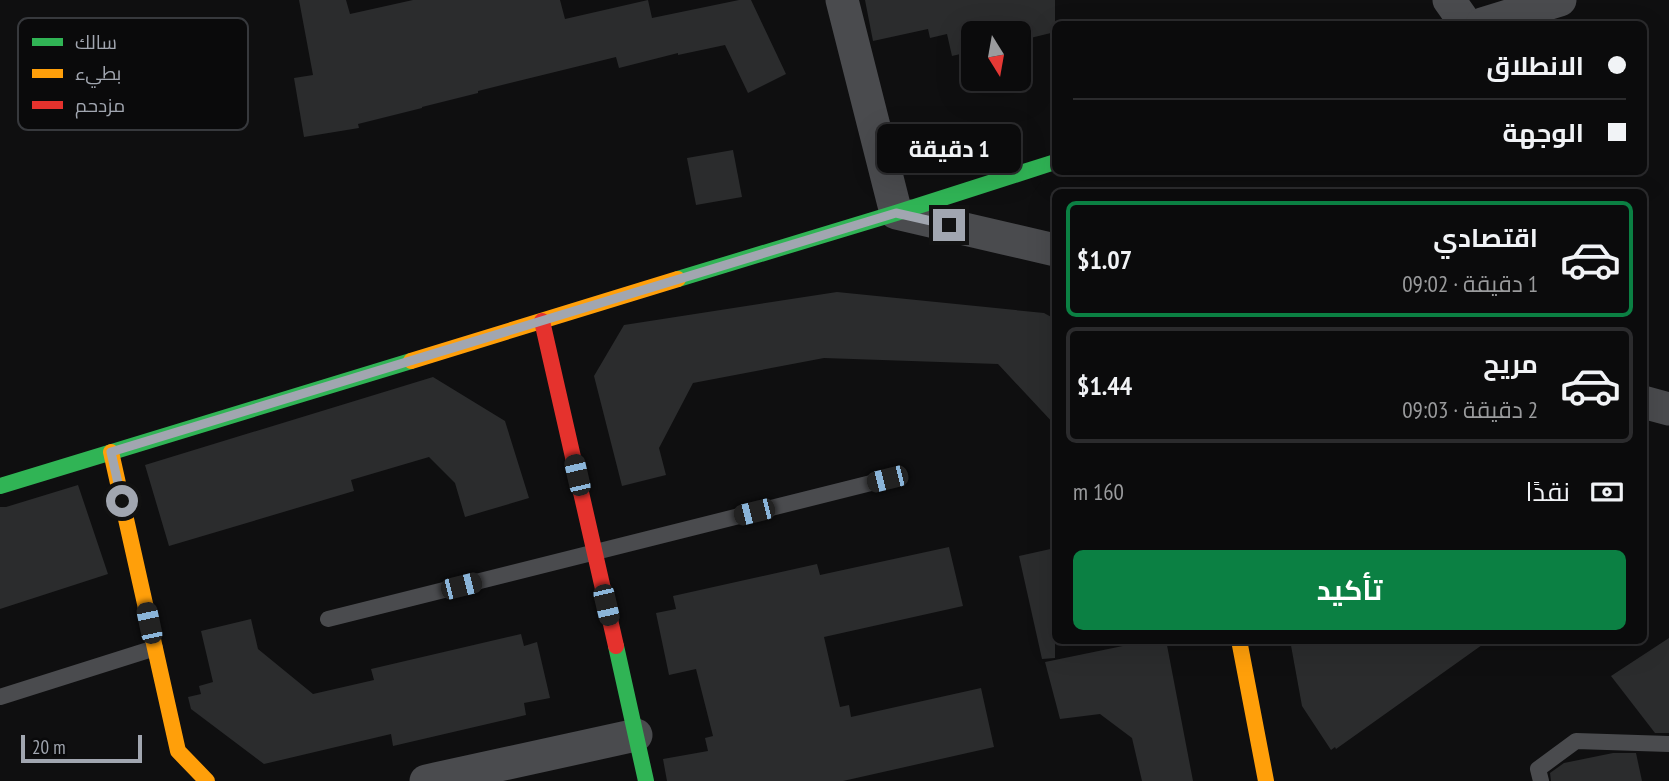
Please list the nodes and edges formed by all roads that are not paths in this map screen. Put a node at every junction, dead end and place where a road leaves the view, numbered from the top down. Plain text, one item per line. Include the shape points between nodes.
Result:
1 (842, 0) edge
2 (1449, 0) edge
3 (1560, 0) edge
4 (1464, 21) edge
5 (1492, 21) edge
6 (1052, 163) edge
7 (896, 213) junction
8 (1052, 249) edge
9 (542, 321) junction
10 (1647, 403) edge
11 (1669, 409) edge
12 (111, 452) junction
13 (887, 479) dead end
14 (0, 486) edge
15 (594, 553) junction
16 (328, 619) dead end
17 (1240, 644) edge
18 (155, 648) junction
19 (0, 697) edge
20 (636, 735) junction
21 (1669, 744) edge
22 (207, 781) edge
23 (426, 781) edge
24 (646, 781) edge
25 (1266, 781) edge
26 (1541, 781) edge

1 - 7 street
2 - 4 street
3 - 5 street
6 - 7 street
7 - 8 street
7 - 9 street
9 - 12 street
9 - 15 street
10 - 11 street
12 - 14 street
12 - 18 street
13 - 15 lane
15 - 16 lane
15 - 20 street
17 - 25 street
18 - 19 lane
18 - 22 street via 178,751
20 - 23 street
20 - 24 street
21 - 26 lane via 1576,741 1538,769

